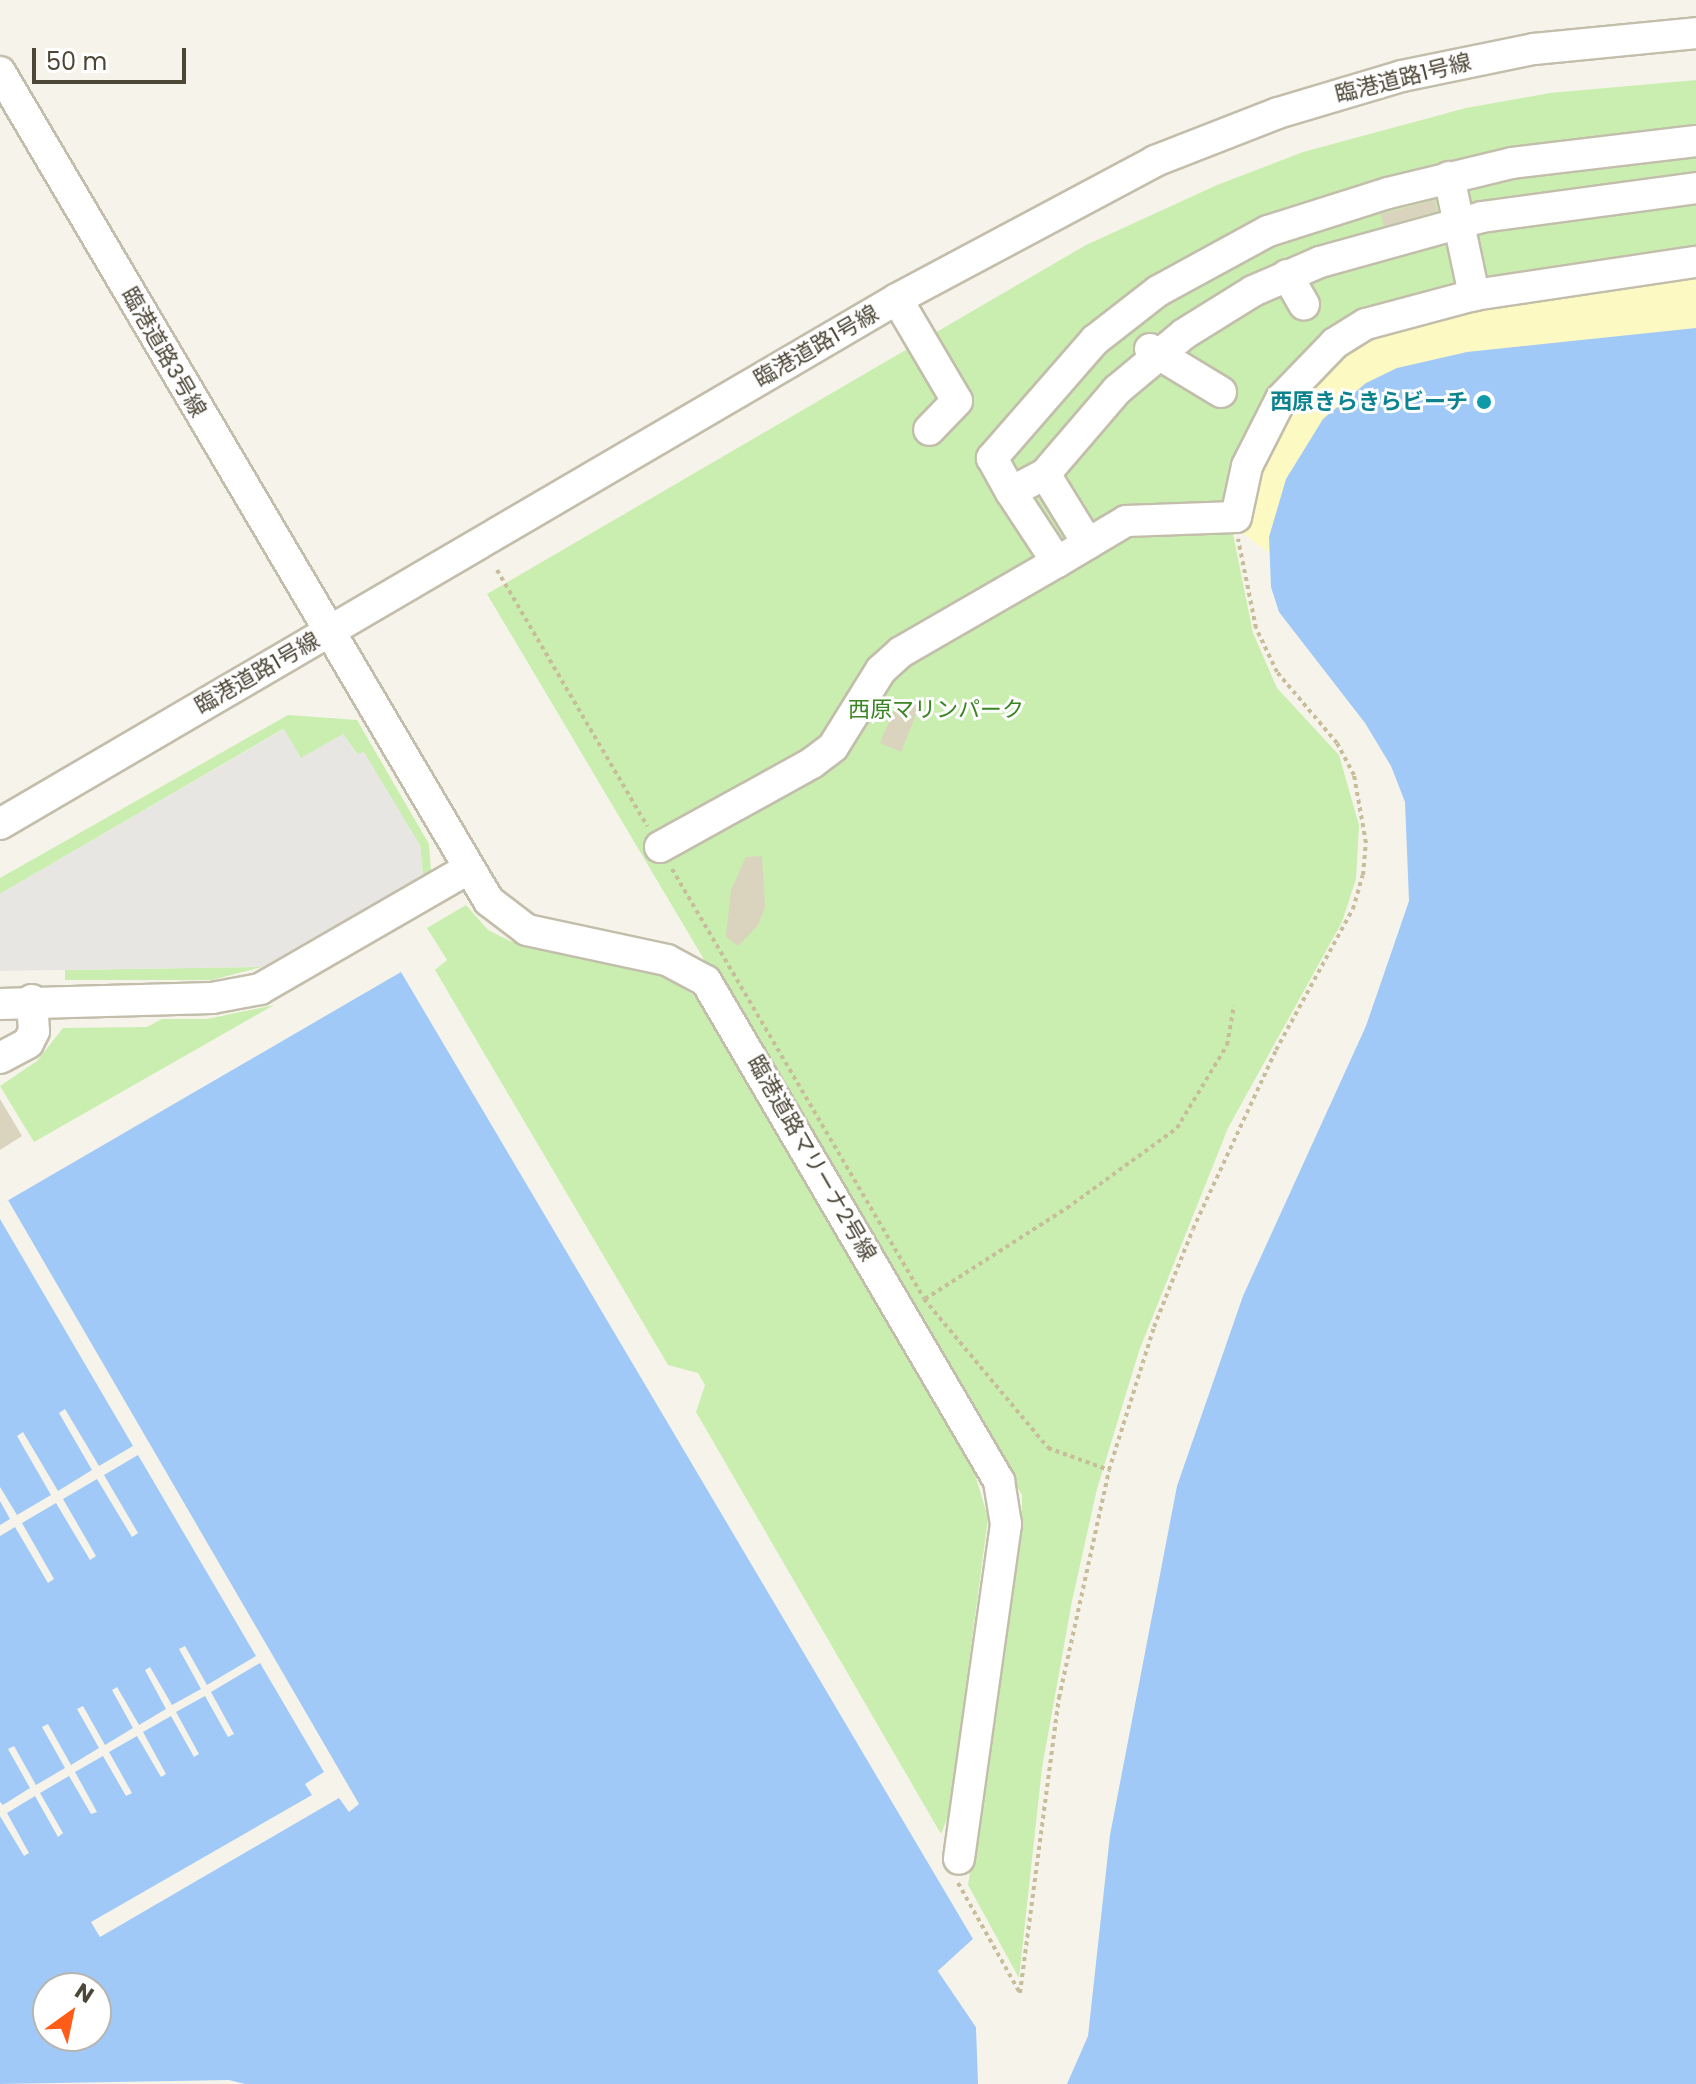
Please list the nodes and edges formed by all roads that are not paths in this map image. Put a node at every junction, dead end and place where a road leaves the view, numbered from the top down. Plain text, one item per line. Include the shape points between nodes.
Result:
1 (1696, 33) edge
2 (0, 72) edge
3 (1696, 141) edge
4 (1449, 177) junction
5 (1696, 188) edge
6 (1459, 222) junction
7 (1696, 262) edge
8 (1287, 275) junction
9 (1474, 295) junction
10 (897, 299) junction
11 (1304, 304) dead end
12 (1153, 352) junction
13 (1221, 392) dead end
14 (929, 430) dead end
15 (1045, 474) junction
16 (1011, 492) junction
17 (1088, 544) junction
18 (1057, 562) junction
19 (328, 632) junction
20 (0, 824) edge
21 (660, 847) road end
22 (468, 869) junction
23 (32, 1000) junction
24 (0, 1004) edge
25 (0, 1058) edge
26 (955, 1865) road end

1 - 10 street, 臨港道路1号線 via 1609,39 1477,59 1278,113 1092,191
2 - 19 street, 臨港道路3号線
3 - 4 street via 1577,153
4 - 6 street
4 - 16 street via 1268,231 1158,291 1095,340 992,458
5 - 6 street via 1634,189 1574,212 1521,204
6 - 8 street via 1426,225 1398,242 1334,252
6 - 9 street
7 - 9 street
8 - 11 street
8 - 12 street via 1239,294
9 - 17 street via 1366,324 1307,368 1260,434 1236,517 1126,521
10 - 14 street via 957,401
10 - 19 street, 臨港道路1号線
12 - 13 street
12 - 15 street
15 - 16 street
15 - 17 street
16 - 18 street
17 - 18 street
18 - 21 street via 901,652 881,670 833,747 812,763
19 - 20 street, 臨港道路1号線
19 - 22 street, 臨港道路マリーナ2号線
22 - 23 street via 260,989 212,998
22 - 26 street, 臨港道路マリーナ2号線 via 489,901 527,930 667,960 706,981 913,1306 1005,1499 1006,1524
23 - 24 street
23 - 25 street via 34,1031 28,1043

